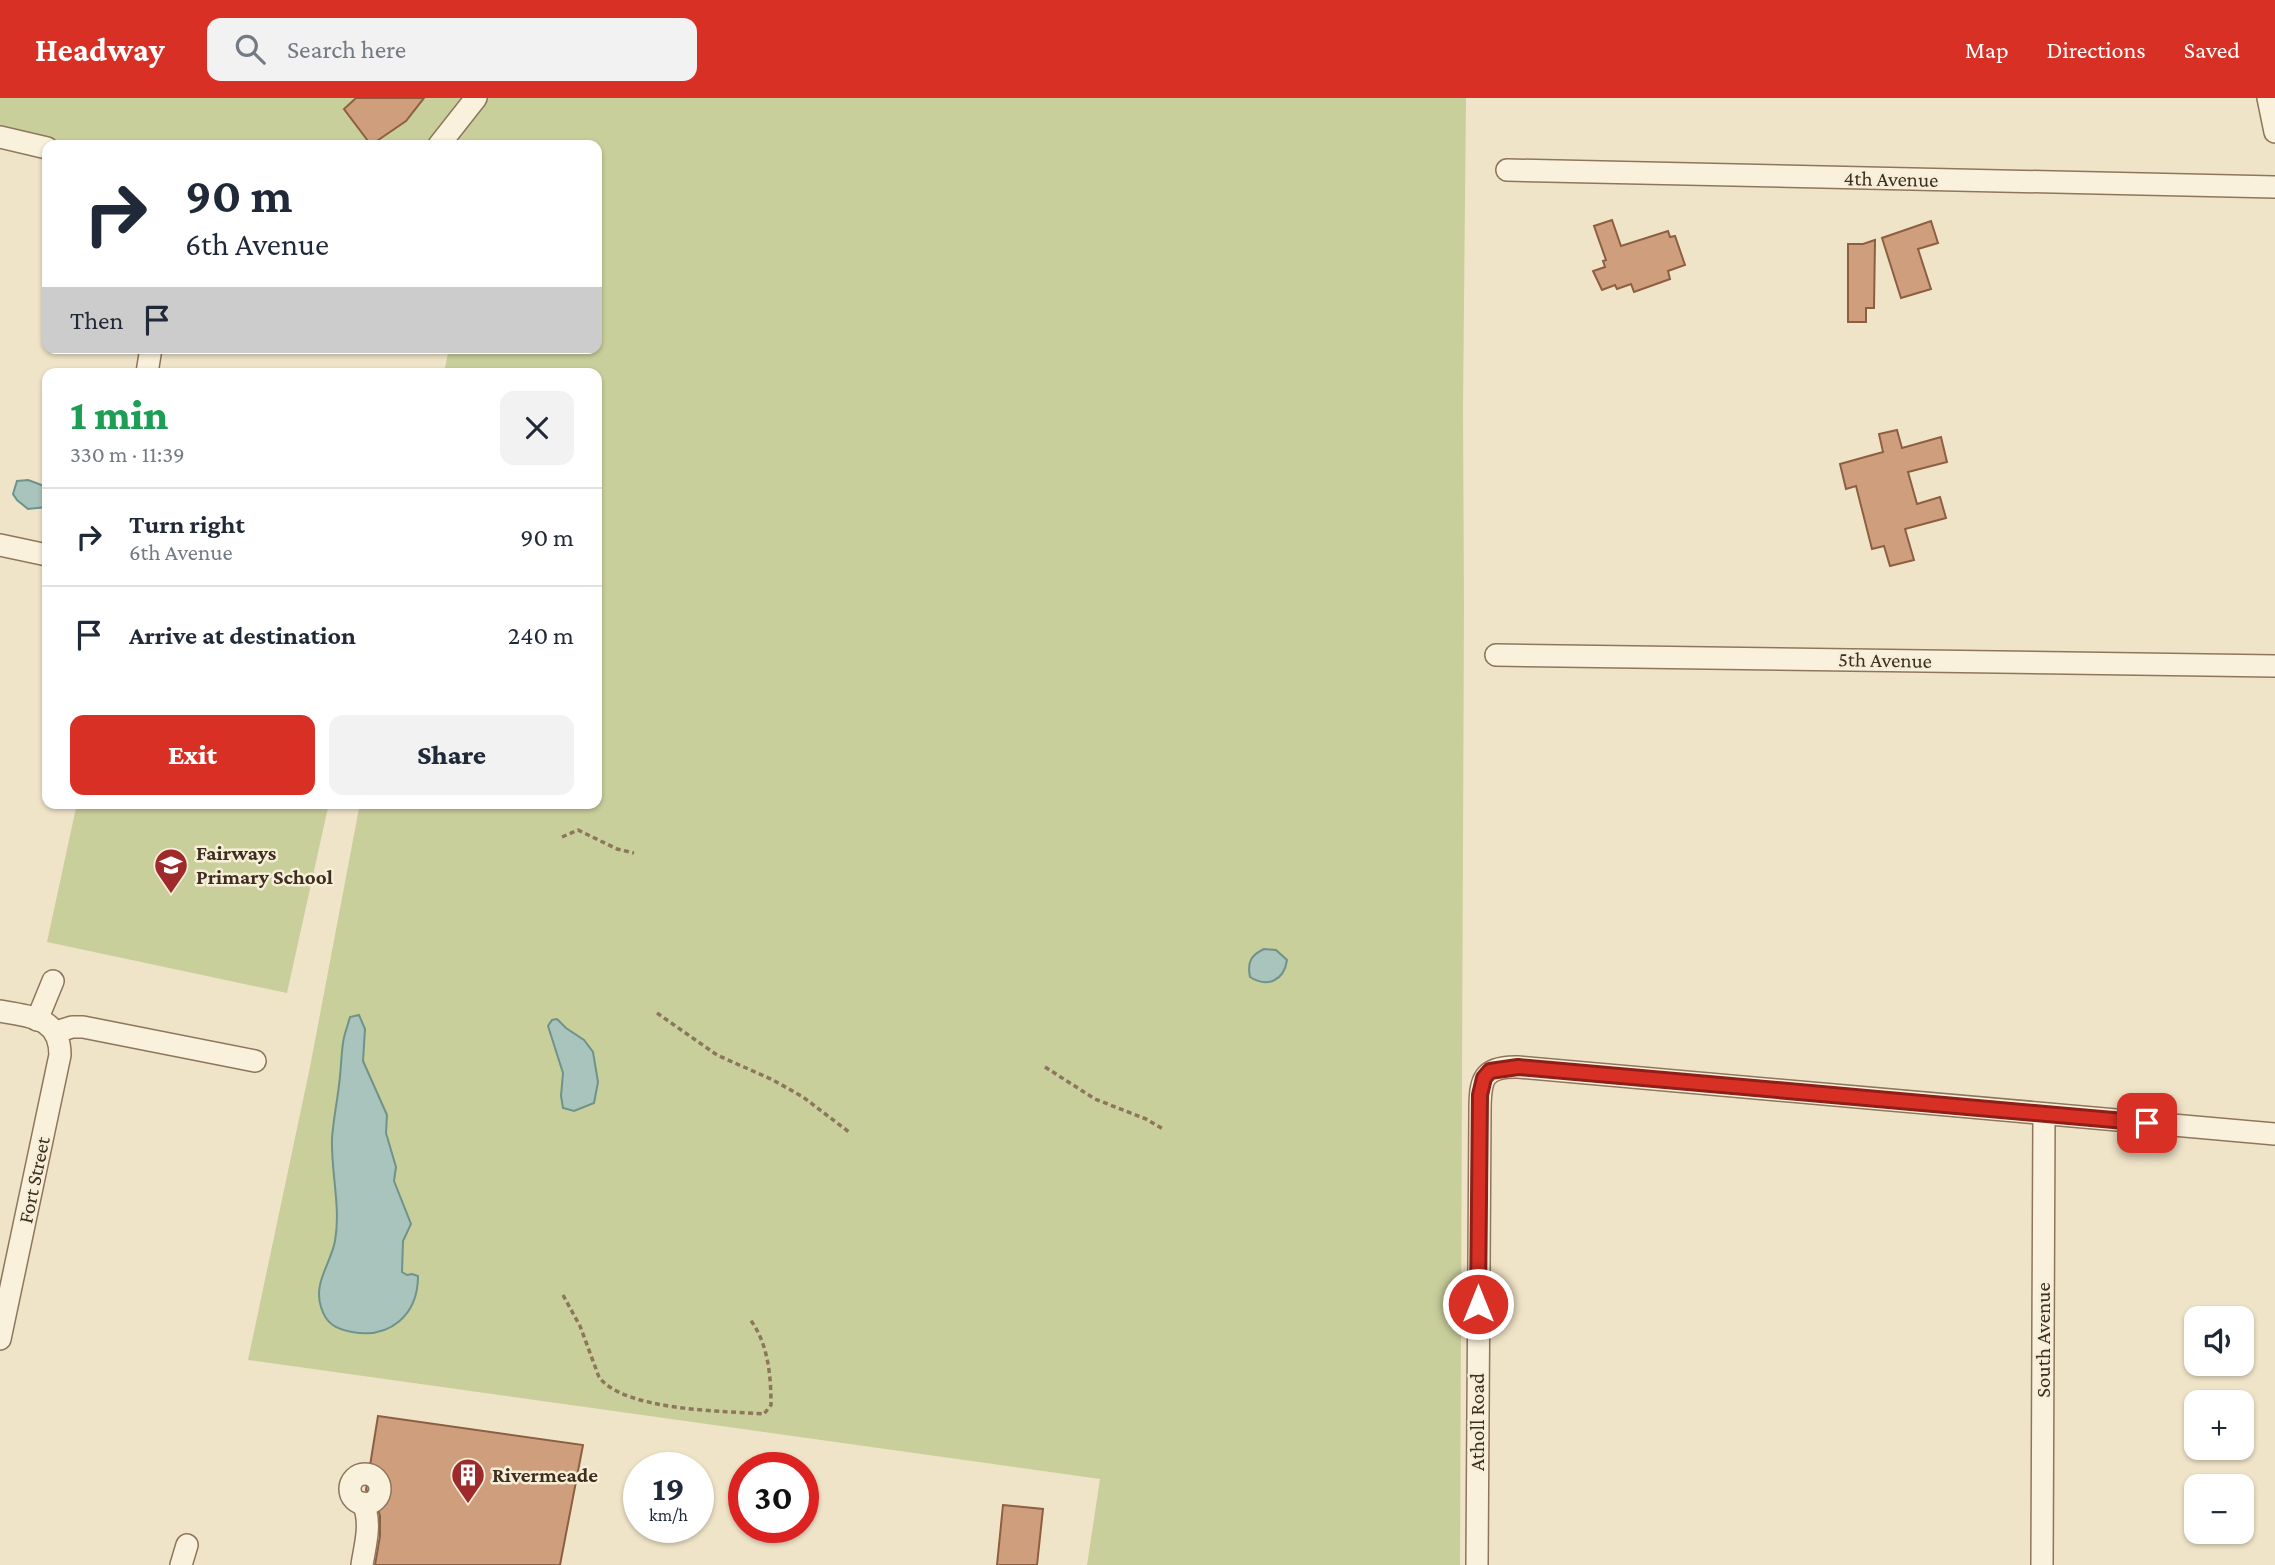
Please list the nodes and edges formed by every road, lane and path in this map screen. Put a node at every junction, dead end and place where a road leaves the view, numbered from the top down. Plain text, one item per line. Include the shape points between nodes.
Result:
1 (476, 98) edge
2 (2269, 98) edge
3 (2275, 132) edge
4 (0, 137) edge
5 (443, 140) edge
6 (42, 147) edge
7 (1507, 170) dead end
8 (2275, 187) edge
9 (0, 545) edge
10 (42, 554) edge
11 (1496, 655) dead end
12 (2275, 666) edge
13 (562, 837) dead end
14 (634, 853) dead end
15 (53, 981) dead end
16 (0, 1011) edge
17 (657, 1013) dead end
18 (47, 1025) junction
19 (255, 1061) dead end
20 (1045, 1067) dead end
21 (2044, 1114) junction
22 (1163, 1129) dead end
23 (849, 1132) dead end
24 (2275, 1134) edge
25 (563, 1295) dead end
26 (749, 1318) dead end
27 (0, 1339) edge
28 (363, 1503) dead end
29 (362, 1565) edge
30 (1477, 1565) edge
31 (2042, 1565) edge

1 - 5 street
2 - 3 street
4 - 6 street
7 - 8 street, 4th Avenue
9 - 10 street
11 - 12 street, 5th Avenue
13 - 14 path via 578,830
15 - 18 street
16 - 18 street
17 - 23 path via 717,1055 803,1097
18 - 19 street via 83,1027
18 - 27 street, Fort Street via 60,1041 60,1055
20 - 22 path via 1095,1099
21 - 24 street
21 - 30 street, Atholl Road via 1518,1067 1490,1071 1480,1095
21 - 31 street, South Avenue
25 - 26 path via 605,1385 661,1405 764,1414 771,1405 769,1369 760,1335
28 - 29 street via 368,1528

